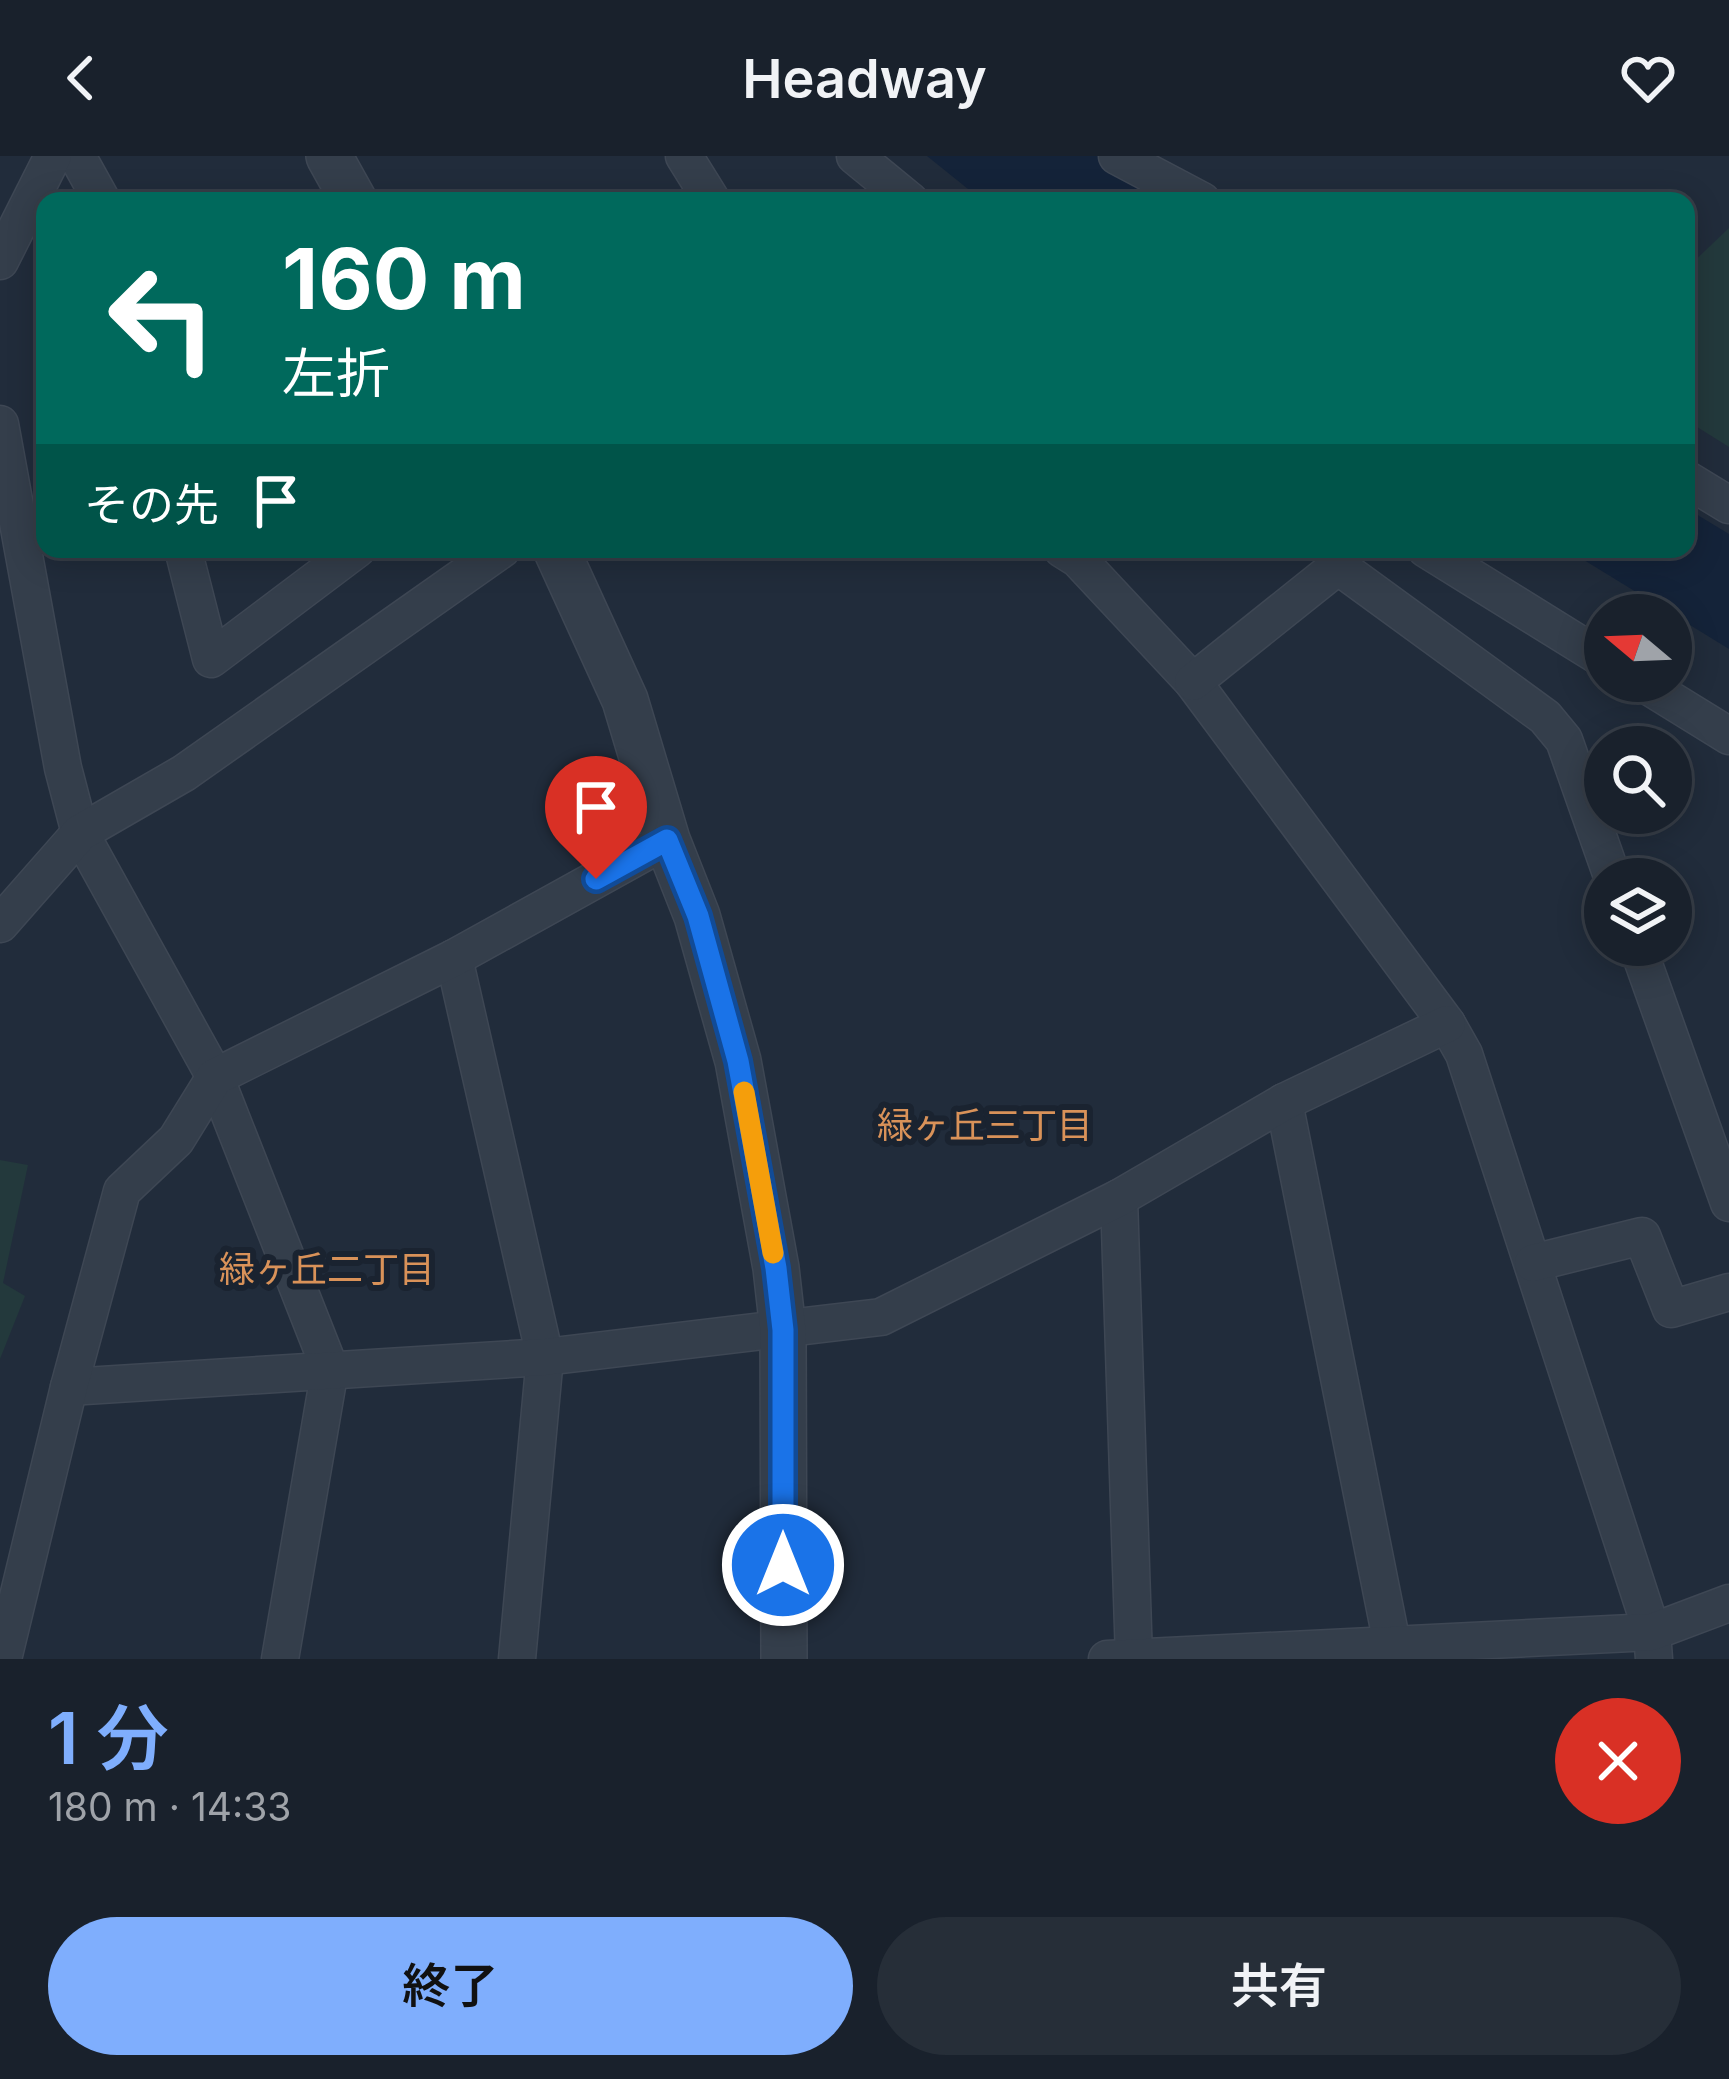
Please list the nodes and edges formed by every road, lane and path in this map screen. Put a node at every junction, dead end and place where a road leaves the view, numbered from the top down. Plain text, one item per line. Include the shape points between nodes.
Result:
1 (53, 156) edge
2 (77, 156) edge
3 (328, 156) edge
4 (684, 156) edge
5 (855, 156) edge
6 (1117, 156) edge
7 (97, 192) edge
8 (348, 192) edge
9 (706, 192) edge
10 (899, 192) edge
11 (1185, 192) edge
12 (0, 261) edge
13 (0, 424) edge
14 (4, 460) edge
15 (1695, 484) edge
16 (1729, 505) edge
17 (193, 558) edge
18 (345, 558) edge
19 (489, 558) edge
20 (560, 558) edge
21 (1076, 558) edge
22 (1441, 558) edge
23 (1584, 647) edge
24 (1193, 682) junction
25 (1674, 702) edge
26 (1729, 736) edge
27 (80, 833) junction
28 (667, 840) junction
29 (1606, 858) edge
30 (0, 924) edge
31 (454, 958) junction
32 (1644, 966) edge
33 (1447, 1024) junction
34 (215, 1077) junction
35 (1284, 1102) junction
36 (1119, 1198) junction
37 (1729, 1203) edge
38 (1533, 1263) junction
39 (1729, 1292) edge
40 (783, 1330) junction
41 (544, 1357) junction
42 (330, 1370) junction
43 (69, 1387) junction
44 (13, 1550) edge
45 (1729, 1603) edge
46 (1653, 1645) edge
47 (1395, 1652) edge
48 (1134, 1658) edge
49 (3, 1659) edge
50 (280, 1659) edge
51 (517, 1659) edge
52 (784, 1659) edge
53 (1107, 1659) edge

1 - 12 street
2 - 7 street
3 - 8 street
4 - 9 street
5 - 10 street
6 - 11 street
13 - 14 street
14 - 27 street
15 - 16 street
17 - 18 street via 211,659
19 - 27 street via 184,772
20 - 28 street via 625,700
21 - 24 street
22 - 23 street
24 - 29 street via 1338,566 1545,717 1564,740
24 - 33 street
25 - 26 street
27 - 30 street
27 - 34 street
28 - 31 street
28 - 40 street via 698,916 738,1061
31 - 34 street
31 - 41 street
32 - 37 street
33 - 35 street
33 - 38 street
34 - 42 street
34 - 43 street via 176,1140 122,1191
35 - 36 street
35 - 47 street
36 - 40 street via 881,1317
36 - 48 street
38 - 39 street via 1642,1236 1671,1309
38 - 46 street
40 - 41 street
40 - 52 street
41 - 42 street
41 - 51 street
42 - 43 street
42 - 50 street
43 - 44 street
44 - 49 street
45 - 46 street
46 - 47 street
47 - 48 street
48 - 53 street

